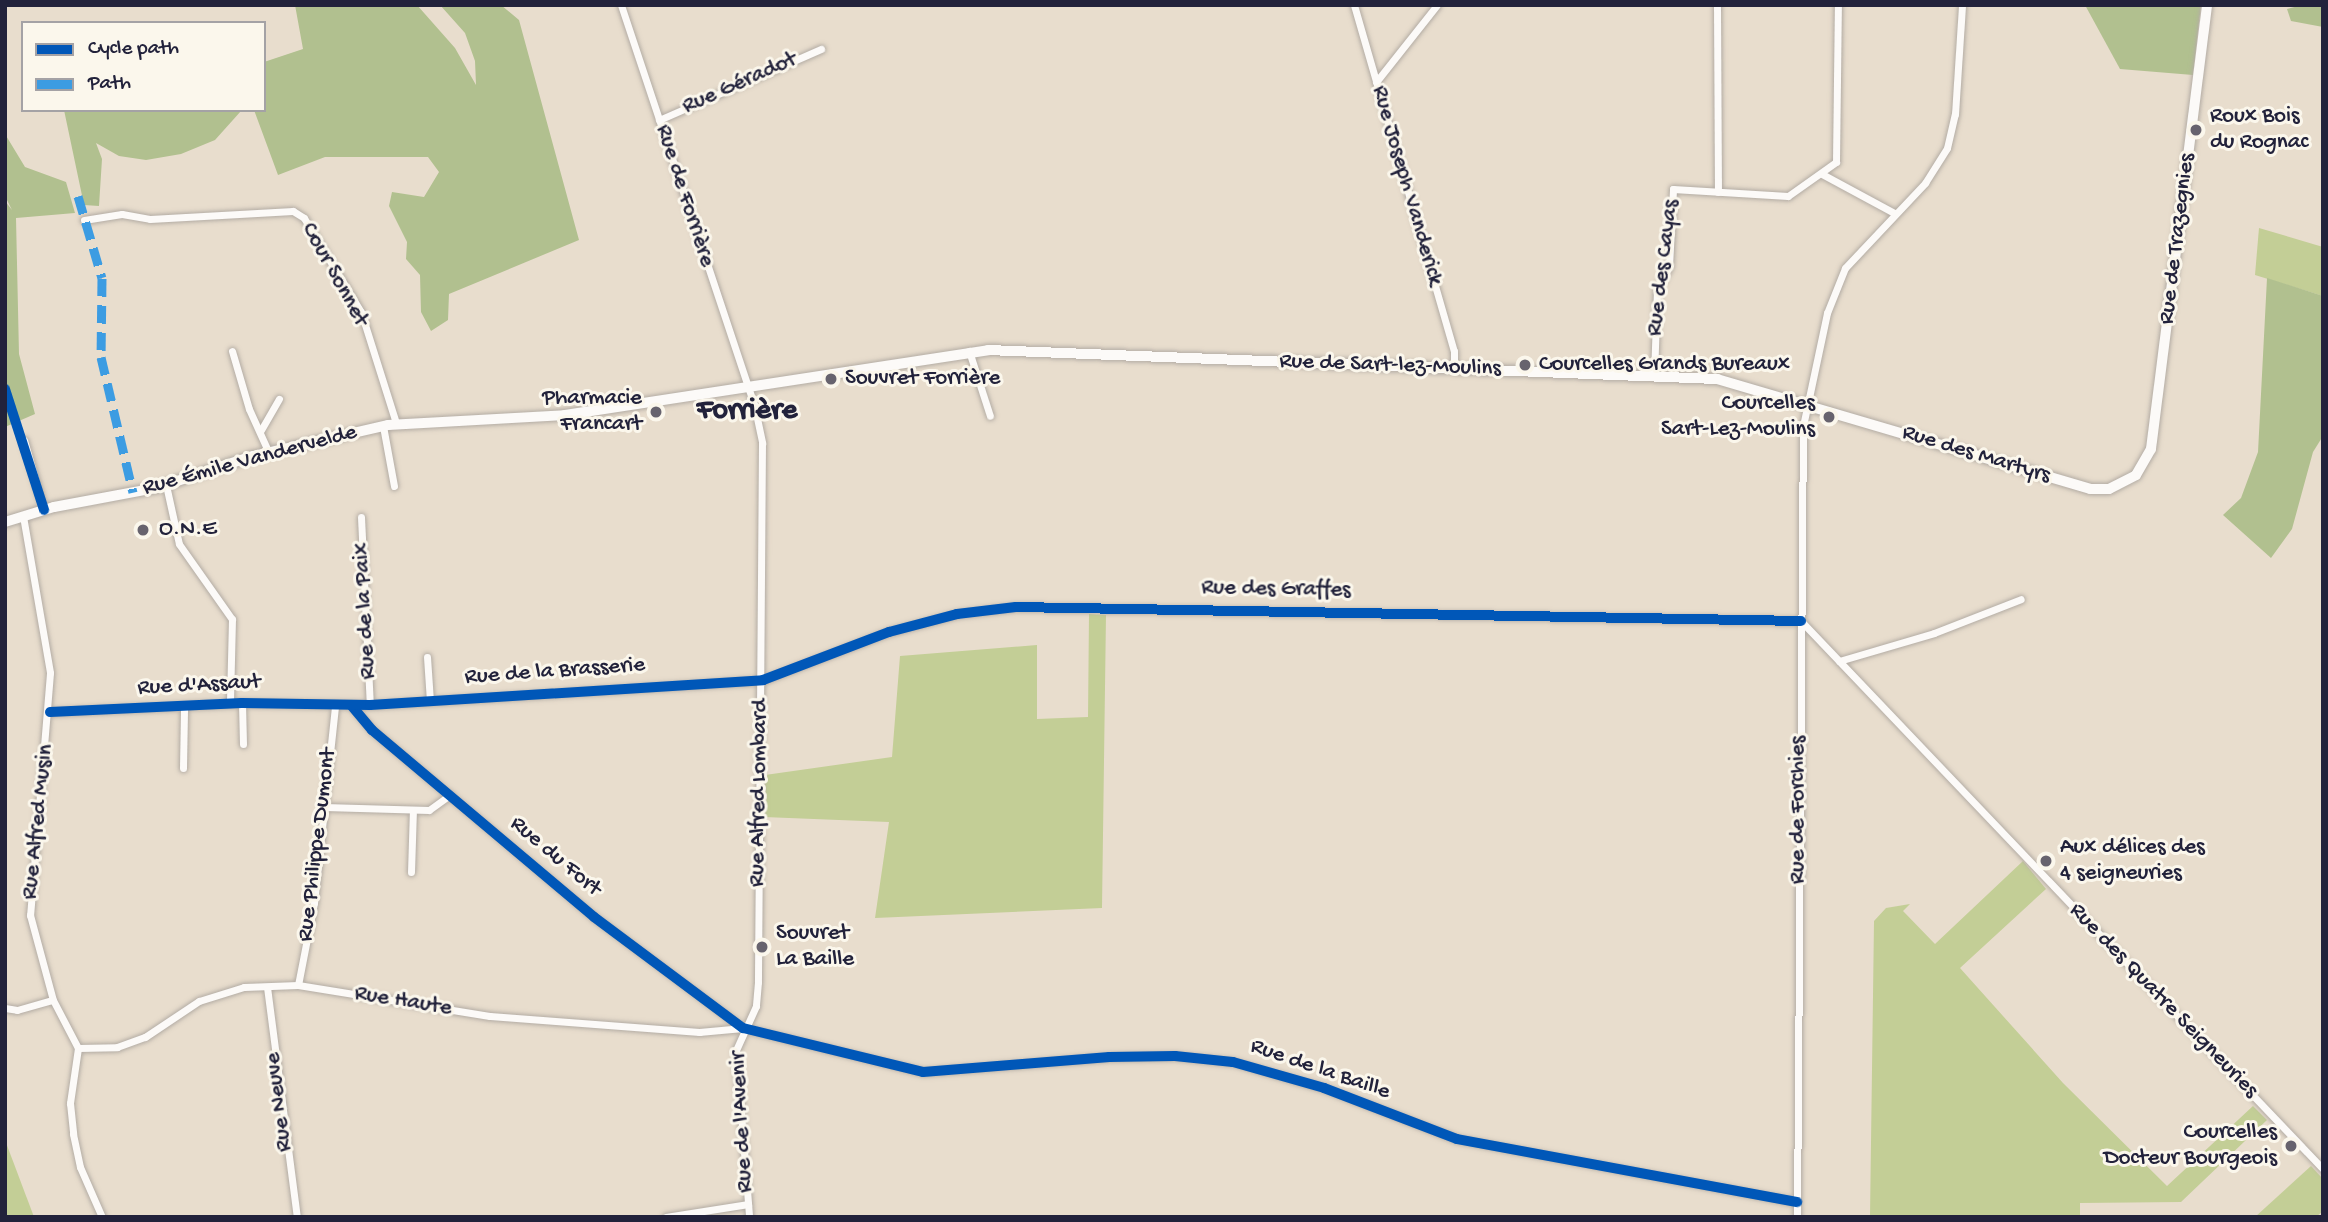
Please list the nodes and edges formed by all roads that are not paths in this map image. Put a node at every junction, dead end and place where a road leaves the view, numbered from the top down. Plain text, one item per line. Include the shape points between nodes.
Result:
1 (621, 5) edge
2 (1354, 5) edge
3 (1437, 5) edge
4 (1717, 5) edge
5 (1838, 5) edge
6 (1962, 5) edge
7 (2207, 5) edge
8 (821, 49) dead end
9 (1376, 82) junction
10 (659, 120) junction
11 (1822, 174) junction
12 (1718, 192) junction
13 (1894, 213) junction
14 (84, 220) dead end
15 (232, 351) dead end
16 (969, 351) junction
17 (1454, 368) junction
18 (1654, 376) junction
19 (748, 387) junction
20 (279, 399) dead end
21 (1808, 403) junction
22 (990, 416) dead end
23 (396, 423) junction
24 (383, 426) junction
25 (261, 430) junction
26 (24, 440) dead end
27 (269, 453) junction
28 (2141, 469) joint
29 (166, 485) junction
30 (394, 486) dead end
31 (44, 510) junction
32 (23, 516) junction
33 (361, 517) dead end
34 (5, 522) edge
35 (2021, 599) dead end
36 (1801, 621) junction
37 (427, 657) dead end
38 (1839, 662) junction
39 (762, 680) junction
40 (429, 701) junction
41 (230, 703) junction
42 (242, 703) junction
43 (335, 705) junction
44 (351, 705) junction
45 (370, 705) junction
46 (184, 709) junction
47 (50, 712) junction
48 (243, 744) dead end
49 (183, 768) dead end
50 (450, 795) junction
51 (324, 807) junction
52 (413, 810) junction
53 (411, 872) dead end
54 (298, 985) junction
55 (267, 987) junction
56 (53, 1000) junction
57 (5, 1007) edge
58 (743, 1028) junction
59 (78, 1048) junction
60 (2323, 1169) edge
61 (1797, 1202) junction
62 (748, 1204) junction
63 (102, 1217) edge
64 (297, 1217) edge
65 (666, 1217) edge
66 (749, 1217) edge
67 (1797, 1217) edge

1 - 10 street, Rue de Forrière
2 - 9 street, Rue Joseph Vanderick
3 - 9 street
4 - 12 street
5 - 11 street via 1836,162
6 - 13 street, Rue de Forchies via 1964,34 1951,138 1931,175
7 - 28 main road, Rue de Trazegnies via 2152,445
8 - 10 street, Rue Géradot
9 - 17 street, Rue Joseph Vanderick via 1454,351
10 - 19 street, Rue de Forrière
11 - 12 street, Rue des Cayas via 1788,196
11 - 13 street
12 - 18 street, Rue des Cayas via 1673,189 1669,266 1657,289
13 - 21 street, Rue de Forchies via 1857,251 1835,287
14 - 23 street, Cour Sonnet via 122,214 150,219 293,211 304,218 361,312
15 - 25 street via 249,409
16 - 17 main road, Rue de Sart-lez-Moulins
16 - 19 main road, Rue de Sart-lez-Moulins
16 - 22 street
17 - 18 main road, Rue de Sart-lez-Moulins
18 - 21 main road, Rue de Sart-lez-Moulins via 1717,379
19 - 23 main road, Rue Émile Vandervelde via 565,415
19 - 39 street, Rue Alfred Lombard via 765,473
20 - 25 street
21 - 28 main road, Rue des Martyrs via 2093,490 2118,487
21 - 36 street, Rue de Forchies via 1803,426
23 - 24 main road, Rue Émile Vandervelde
24 - 27 main road, Rue Émile Vandervelde
24 - 30 street
25 - 27 street
26 - 31 street
27 - 29 main road, Rue Émile Vandervelde
29 - 31 main road, Rue Émile Vandervelde
29 - 41 street via 179,544 232,619
31 - 32 main road, Rue Émile Vandervelde
32 - 34 main road, Rue Émile Vandervelde
32 - 47 street, Rue Alfred Musin via 44,630
33 - 45 street, Rue de la Paix
35 - 38 street via 1934,633
36 - 38 street, Rue des Quatre Seigneuries
36 - 39 street, Rue des Graffes via 1016,607 957,614 889,632
36 - 61 street, Rue de Forchies
37 - 40 street
38 - 60 street, Rue des Quatre Seigneuries
39 - 40 street, Rue de la Brasserie
39 - 58 street, Rue Alfred Lombard via 757,994 753,1015
40 - 45 street, Rue de la Brasserie
41 - 42 street, Rue d'Assaut
41 - 46 street, Rue d'Assaut
42 - 43 street, Rue d'Assaut
42 - 48 street
43 - 44 street, Rue d'Assaut
43 - 51 street, Rue Philippe Dumont
44 - 45 street, Rue de la Brasserie
44 - 50 street, Rue du Fort via 372,730
46 - 47 street, Rue d'Assaut
46 - 49 street
47 - 56 street, Rue Alfred Musin via 30,915
50 - 52 street via 438,807
50 - 58 street, Rue du Fort via 594,917
51 - 52 street
51 - 54 street, Rue Philippe Dumont via 314,903
52 - 53 street
54 - 55 street, Rue Haute
54 - 58 street, Rue Haute via 490,1016 699,1032
55 - 59 street, Rue Haute via 219,992 129,1043
55 - 64 street, Rue Neuve
56 - 57 street via 17,1010
56 - 59 street, Rue Alfred Musin
58 - 61 street, Rue de la Baille via 923,1072 1109,1057 1175,1056 1233,1062 1324,1088 1457,1139
58 - 62 street, Rue de l'Avenir via 736,1050
59 - 63 street via 70,1103 73,1134 80,1167
61 - 67 street, Rue de Forchies
62 - 65 street
62 - 66 street, Rue de l'Avenir

